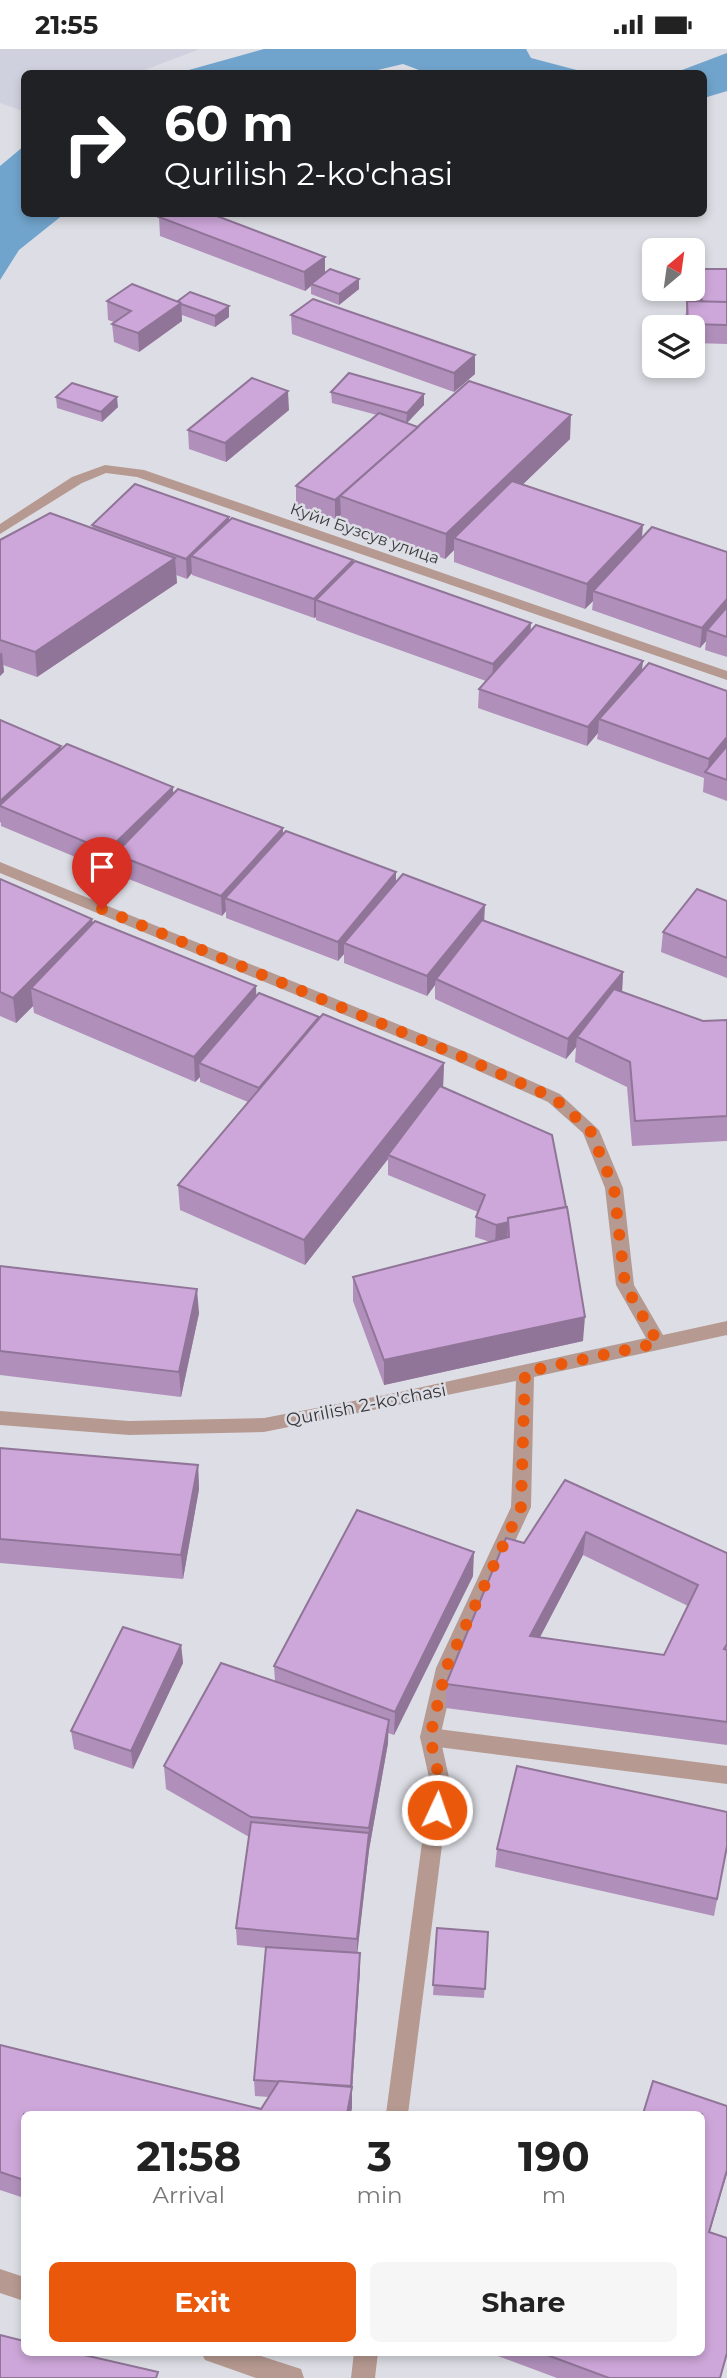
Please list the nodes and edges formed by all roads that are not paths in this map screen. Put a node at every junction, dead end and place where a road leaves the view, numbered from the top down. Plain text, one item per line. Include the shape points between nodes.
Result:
1 (0, 530) edge
2 (727, 676) edge
3 (0, 867) edge
4 (727, 1328) edge
5 (658, 1343) junction
6 (525, 1372) junction
7 (0, 1418) edge
8 (430, 1737) junction
9 (727, 1775) edge
10 (397, 2111) edge
11 (0, 2281) edge
12 (21, 2288) edge
13 (225, 2356) edge
14 (366, 2356) edge
15 (292, 2378) edge
16 (363, 2378) edge

1 - 2 street, Куйи Бузсув улица via 77,480 105,469 139,473
3 - 5 street via 554,1098 590,1130 614,1188 625,1285
4 - 5 street, Qurilish 2-ko'chasi
5 - 6 street, Qurilish 2-ko'chasi
6 - 7 street, Qurilish 2-ko'chasi via 264,1425 129,1428
6 - 8 street via 521,1507 446,1668
8 - 9 street
8 - 10 street via 440,1782
11 - 12 street
13 - 15 street
14 - 16 street

